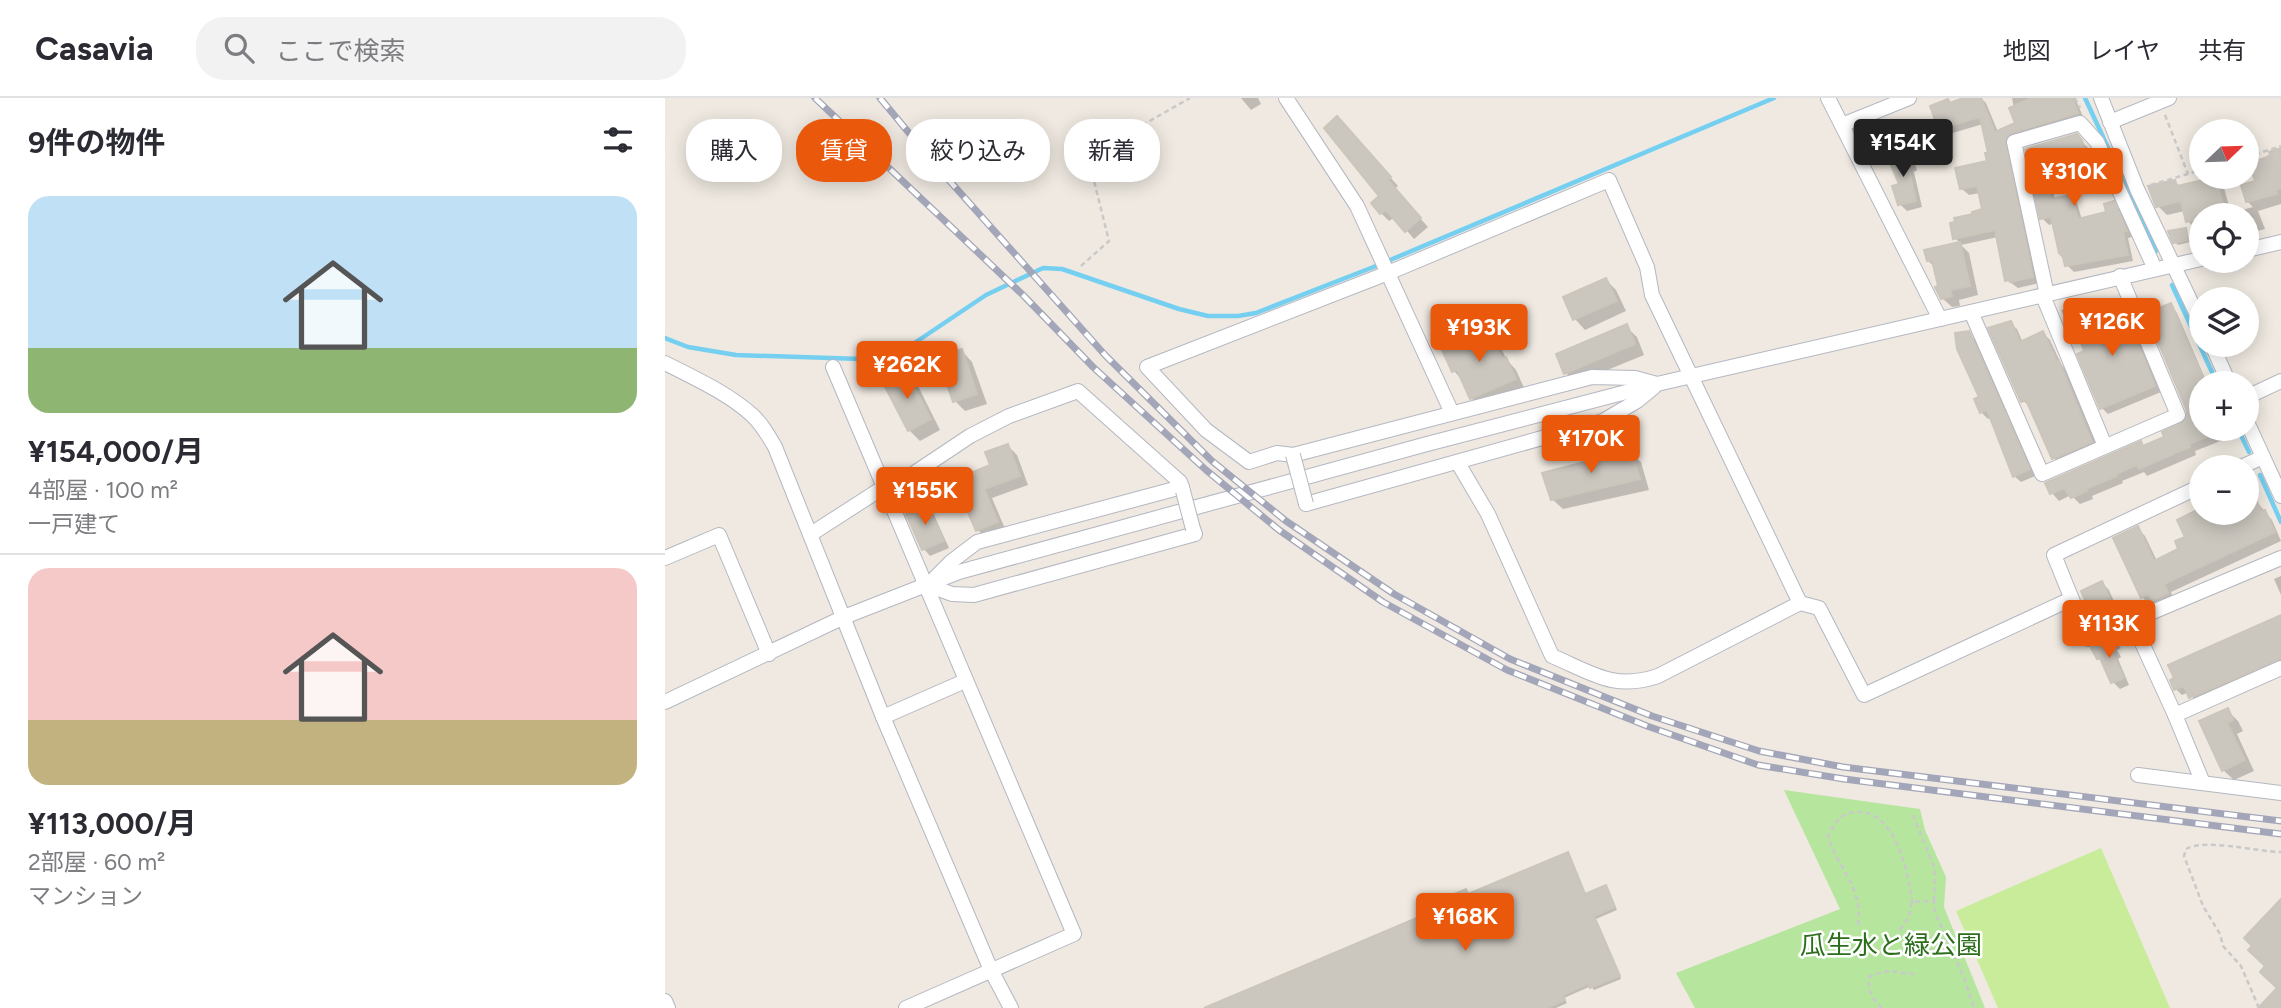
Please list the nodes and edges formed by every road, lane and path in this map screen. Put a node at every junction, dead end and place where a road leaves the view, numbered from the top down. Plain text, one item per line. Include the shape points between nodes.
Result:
1 (1190, 98) edge
2 (1286, 98) edge
3 (1828, 98) edge
4 (1909, 98) edge
5 (2101, 98) edge
6 (2164, 100) edge
7 (2111, 122) junction
8 (1842, 125) junction
9 (2281, 146) edge
10 (2259, 152) edge
11 (2187, 174) joint
12 (2137, 189) junction
13 (2281, 242) edge
14 (2259, 247) edge
15 (2189, 261) edge
16 (2172, 265) junction
17 (1081, 266) dead end
18 (1385, 267) junction
19 (2155, 269) junction
20 (2120, 276) junction
21 (2045, 295) junction
22 (2189, 299) edge
23 (1971, 312) junction
24 (1940, 319) junction
25 (665, 363) edge
26 (833, 367) dead end
27 (1690, 377) junction
28 (2281, 381) edge
29 (1657, 384) junction
30 (2259, 391) edge
31 (1453, 413) junction
32 (2256, 441) edge
33 (2105, 446) junction
34 (1293, 455) junction
35 (2263, 457) junction
36 (2259, 459) edge
37 (1458, 463) junction
38 (885, 489) junction
39 (1182, 489) junction
40 (2189, 492) edge
41 (2281, 496) edge
42 (811, 534) junction
43 (665, 558) edge
44 (2281, 558) edge
45 (928, 583) junction
46 (2071, 599) junction
47 (1800, 603) junction
48 (844, 617) junction
49 (2131, 619) junction
50 (769, 654) junction
51 (2281, 668) edge
52 (965, 681) junction
53 (665, 702) edge
54 (2175, 715) junction
55 (883, 717) junction
56 (2138, 775) dead end
57 (2203, 783) junction
58 (2281, 793) edge
59 (1913, 815) dead end
60 (2281, 852) edge
61 (1934, 901) junction
62 (1912, 902) junction
63 (1858, 925) dead end
64 (1899, 930) dead end
65 (991, 970) junction
66 (1915, 974) dead end
67 (665, 1001) edge
68 (668, 1008) edge
69 (906, 1008) edge
70 (1011, 1008) edge
71 (1882, 1008) edge
72 (1974, 1008) edge
73 (2259, 1008) edge

1 - 17 path via 1116,140 1093,173 1109,241
2 - 18 street via 1357,206
3 - 8 street
4 - 8 street
5 - 7 street
6 - 7 street
6 - 11 path
7 - 12 street
8 - 24 street
9 - 10 path
11 - 12 path
12 - 16 street
13 - 14 street
15 - 16 street
16 - 19 street
16 - 22 street
18 - 27 street via 1608,180 1647,267 1652,295
18 - 31 street
18 - 34 street via 1147,368 1206,430 1249,462 1276,453
19 - 20 street
19 - 21 street via 2097,142 2080,123 2014,142
20 - 21 street
20 - 33 street via 2178,415
21 - 23 street
21 - 33 street
23 - 24 street
23 - 33 street via 2042,474
24 - 27 street
25 - 42 street via 735,402 764,428
26 - 38 street
27 - 29 street
27 - 47 street
28 - 30 street
29 - 31 street via 1635,378 1592,377
29 - 37 street via 1603,421
29 - 45 street
31 - 34 street
32 - 35 street
34 - 37 street, bridge via 1306,504
35 - 36 street
35 - 41 street
37 - 47 street via 1488,514 1552,656 1611,681 1635,683 1658,676
38 - 39 street via 1009,416 1078,391 1180,482
38 - 42 street
38 - 45 street
39 - 45 street via 977,542
39 - 45 street, bridge via 1195,534 974,595 951,594
40 - 46 street via 2054,555
42 - 48 street
43 - 50 street via 719,535
44 - 49 street
45 - 48 street
45 - 52 street
46 - 47 street via 1864,695 1819,608
46 - 49 street via 2088,639
48 - 50 street
48 - 55 street
49 - 54 street
50 - 53 street
51 - 54 street
52 - 55 street
52 - 65 street via 1073,934
54 - 57 street
55 - 65 street
56 - 57 street
57 - 58 street
59 - 61 path via 1935,869
60 - 73 path via 2194,845 2186,849 2185,856 2203,906 2223,946 2241,966
61 - 62 path
61 - 72 path
62 - 63 path via 1901,851 1891,833 1867,812 1851,812 1837,818 1828,836 1856,893
62 - 64 path
65 - 69 street
65 - 70 street
66 - 71 path via 1884,970 1869,977 1868,987
67 - 68 street

